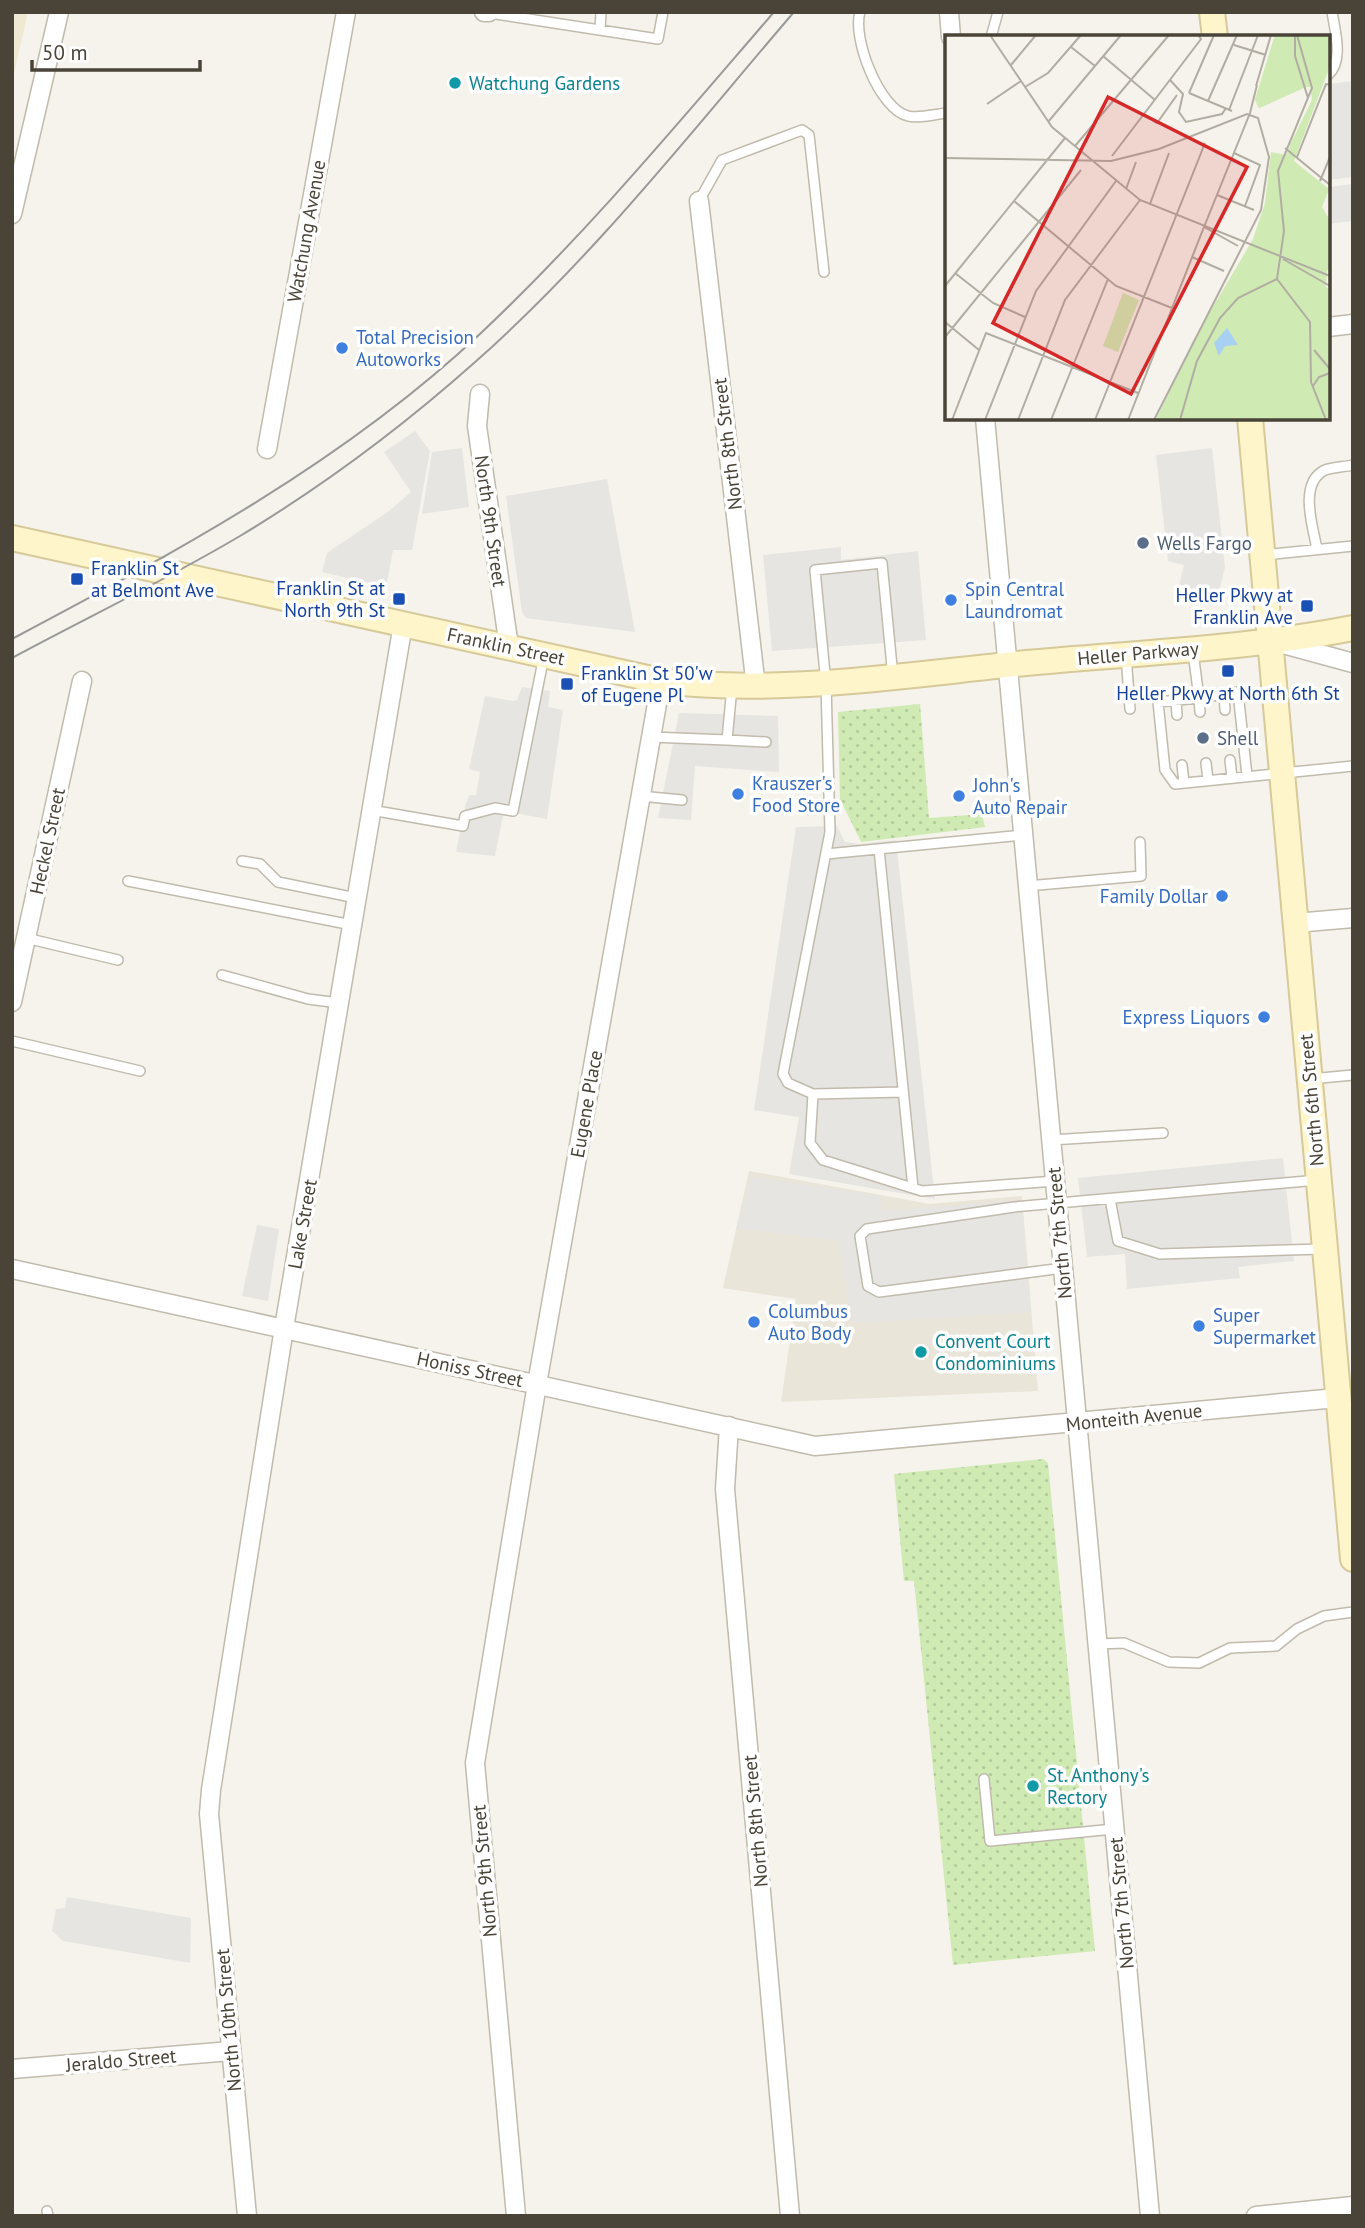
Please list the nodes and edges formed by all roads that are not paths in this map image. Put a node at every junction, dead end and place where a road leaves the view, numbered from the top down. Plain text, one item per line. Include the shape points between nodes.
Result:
1 (59, 12) edge
2 (346, 12) edge
3 (487, 12) edge
4 (601, 12) edge
5 (663, 12) edge
6 (860, 12) edge
7 (949, 12) edge
8 (998, 12) edge
9 (1212, 12) edge
10 (1332, 12) edge
11 (600, 30) junction
12 (951, 35) edge
13 (991, 35) edge
14 (1215, 35) edge
15 (1330, 73) edge
16 (945, 113) edge
17 (699, 201) joint
18 (12, 214) edge
19 (824, 272) dead end
20 (1353, 324) edge
21 (1330, 327) edge
22 (480, 394) dead end
23 (985, 420) edge
24 (1250, 420) edge
25 (267, 449) dead end
26 (1353, 465) edge
27 (12, 538) edge
28 (1353, 546) edge
29 (1317, 549) junction
30 (1262, 555) junction
31 (403, 624) junction
32 (1353, 628) edge
33 (1269, 640) junction
34 (509, 647) junction
35 (1192, 648) junction
36 (1126, 654) junction
37 (544, 655) junction
38 (1353, 663) edge
39 (1007, 665) junction
40 (893, 677) junction
41 (82, 681) dead end
42 (660, 681) junction
43 (826, 684) junction
44 (744, 687) junction
45 (1224, 694) junction
46 (1199, 698) junction
47 (1176, 700) junction
48 (1130, 709) dead end
49 (1225, 710) dead end
50 (1200, 712) dead end
51 (1177, 715) dead end
52 (651, 737) junction
53 (727, 740) junction
54 (766, 742) dead end
55 (1230, 760) dead end
56 (1206, 762) dead end
57 (1182, 765) dead end
58 (1353, 766) edge
59 (1281, 771) junction
60 (1247, 776) junction
61 (1232, 778) junction
62 (1208, 780) junction
63 (1184, 783) junction
64 (640, 796) junction
65 (682, 800) dead end
66 (371, 810) junction
67 (1023, 835) junction
68 (1140, 842) dead end
69 (879, 849) junction
70 (826, 854) junction
71 (242, 861) dead end
72 (128, 881) dead end
73 (1027, 886) junction
74 (356, 898) junction
75 (1353, 918) edge
76 (1295, 923) junction
77 (352, 925) junction
78 (26, 938) junction
79 (118, 960) dead end
80 (222, 975) dead end
81 (12, 1002) edge
82 (339, 1003) junction
83 (12, 1041) edge
84 (140, 1072) dead end
85 (1353, 1075) edge
86 (1309, 1079) junction
87 (903, 1092) junction
88 (813, 1094) junction
89 (1163, 1133) dead end
90 (1051, 1140) junction
91 (1055, 1181) junction
92 (1318, 1181) junction
93 (913, 1188) junction
94 (1110, 1199) junction
95 (1056, 1203) junction
96 (1324, 1249) junction
97 (1063, 1268) junction
98 (12, 1269) edge
99 (284, 1328) junction
100 (537, 1384) junction
101 (1337, 1398) junction
102 (1077, 1422) junction
103 (729, 1426) junction
104 (931, 1437) joint
105 (513, 1528) joint
106 (1353, 1559) edge
107 (1353, 1612) edge
108 (1097, 1644) junction
109 (984, 1779) dead end
110 (211, 1825) joint
111 (1114, 1829) junction
112 (231, 2051) junction
113 (12, 2069) edge
114 (1353, 2206) edge
115 (247, 2216) edge
116 (516, 2216) edge
117 (790, 2216) edge
118 (1150, 2216) edge
119 (1256, 2216) edge

1 - 18 street
2 - 25 street, Watchung Avenue
3 - 11 lane
4 - 11 lane
5 - 11 lane via 658,39
6 - 16 lane via 856,25 863,50 887,102 909,117
7 - 12 street
8 - 13 lane
9 - 14 main road
10 - 15 lane via 1337,55
17 - 19 lane via 722,160 802,130 809,135
17 - 44 street, North 8th Street
20 - 21 street
22 - 34 street, North 9th Street via 477,426
23 - 39 street, North 7th Street
24 - 30 main road, North 6th Street
26 - 29 lane via 1324,471 1312,482 1310,506
27 - 31 main road, Franklin Street
28 - 29 lane
29 - 30 lane
30 - 33 main road, North 6th Street
31 - 34 main road, Franklin Street
31 - 66 street, Lake Street
32 - 33 main road, Heller Parkway
33 - 35 main road, Heller Parkway
33 - 38 street, Heller Parkway
33 - 59 main road, North 6th Street
34 - 37 main road, Franklin Street
35 - 36 main road, Heller Parkway
35 - 46 lane
36 - 39 main road, Heller Parkway
36 - 48 lane
37 - 42 main road, Franklin Street
37 - 66 lane via 513,811 495,808 475,813 466,816 463,826
39 - 40 main road, Franklin Street
39 - 67 street, North 7th Street
40 - 43 main road, Franklin Street
40 - 43 lane via 882,563 868,564 815,570
41 - 78 street, Heckel Street
42 - 44 main road, Franklin Street
42 - 52 street, Eugene Place
43 - 44 main road, Franklin Street
43 - 70 lane via 830,832
44 - 53 lane
45 - 46 lane
45 - 49 lane
45 - 60 lane via 1238,692
46 - 47 lane
46 - 50 lane
47 - 51 lane
47 - 63 lane via 1158,702 1165,770 1175,784
52 - 53 lane
52 - 64 street, Eugene Place
53 - 54 lane
55 - 61 lane
56 - 62 lane
57 - 63 lane
58 - 59 lane
59 - 60 lane
59 - 76 main road, North 6th Street
60 - 61 lane
61 - 62 lane
62 - 63 lane
64 - 65 lane
64 - 100 street, Eugene Place
66 - 74 street, Lake Street
67 - 69 lane
67 - 73 street, North 7th Street
68 - 73 lane via 1141,876
69 - 70 lane
69 - 87 lane
70 - 88 lane via 783,1074 788,1083
71 - 74 lane via 260,864 278,882
72 - 77 lane
73 - 90 street, North 7th Street
74 - 77 street, Lake Street
75 - 76 street
76 - 86 main road, North 6th Street
77 - 82 street, Lake Street
78 - 79 lane
78 - 81 street, Heckel Street
80 - 82 lane
82 - 99 street, Lake Street
83 - 84 lane
85 - 86 lane
86 - 92 main road, North 6th Street
87 - 88 lane
87 - 93 lane
88 - 93 lane via 810,1143 824,1160
89 - 90 lane
90 - 91 street, North 7th Street
91 - 93 lane
91 - 95 street, North 7th Street
92 - 94 lane
92 - 96 main road, North 6th Street
94 - 95 lane
94 - 96 lane via 1118,1241 1160,1254
95 - 97 street, North 7th Street
95 - 97 lane via 867,1229 860,1236 868,1286 879,1292
96 - 101 main road, North 6th Street
97 - 102 street, North 7th Street
98 - 99 street, Honiss Street
99 - 100 street, Honiss Street
99 - 110 street, Lake Street via 211,1790
100 - 103 street, Honiss Street
100 - 105 street, Eugene Place
101 - 102 street, Monteith Avenue
101 - 106 main road, North 6th Street
102 - 104 street, Monteith Avenue
102 - 108 street, North 7th Street
103 - 104 street, Honiss Street via 815,1446
103 - 117 street, North 8th Street via 725,1489
105 - 116 street, North 9th Street via 475,1774
107 - 108 lane via 1324,1616 1276,1646 1230,1648 1199,1663 1169,1662 1124,1643
108 - 111 street, North 7th Street
109 - 111 lane via 990,1841
110 - 112 street, North 10th Street
111 - 118 street, North 7th Street
112 - 113 street, Jeraldo Street
112 - 115 street, North 10th Street
114 - 119 street

